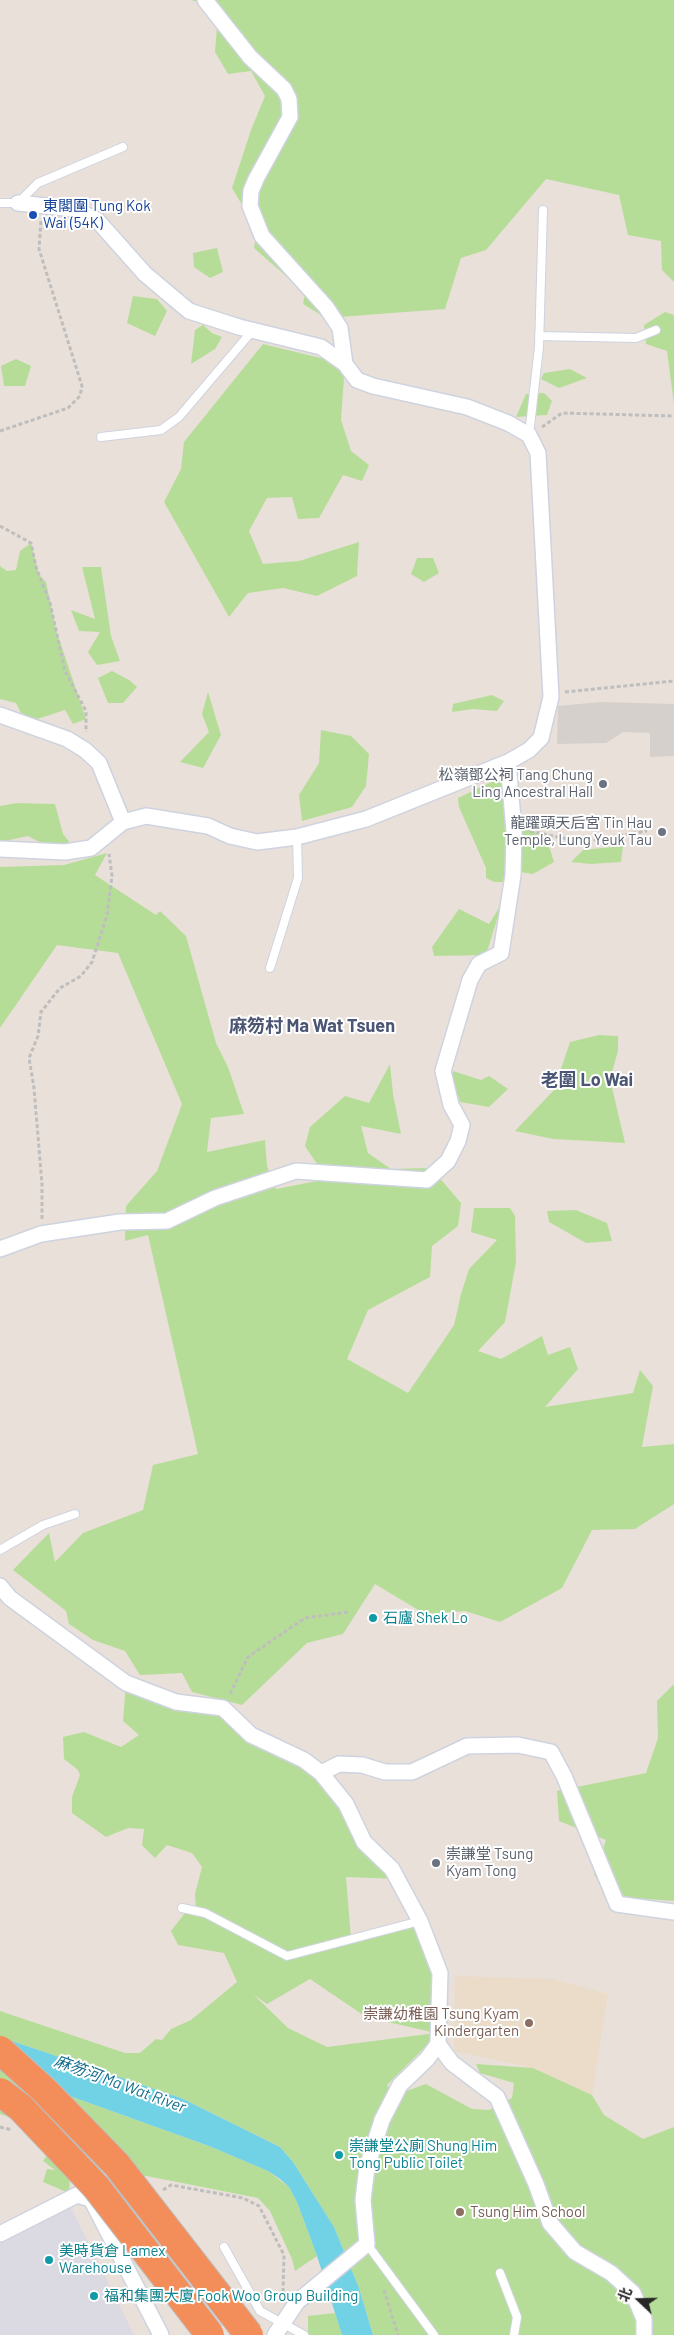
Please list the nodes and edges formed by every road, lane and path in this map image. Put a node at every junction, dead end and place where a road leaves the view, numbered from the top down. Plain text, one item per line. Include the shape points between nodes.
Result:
1 (205, 0) edge
2 (123, 147) dead end
3 (0, 203) edge
4 (18, 203) junction
5 (44, 205) junction
6 (543, 210) dead end
7 (253, 330) junction
8 (656, 330) dead end
9 (539, 336) junction
10 (344, 364) junction
11 (674, 416) edge
12 (0, 431) edge
13 (529, 435) junction
14 (101, 437) dead end
15 (0, 526) edge
16 (674, 681) edge
17 (550, 693) junction
18 (0, 715) edge
19 (85, 750) junction
20 (508, 762) junction
21 (123, 822) junction
22 (514, 831) junction
23 (647, 831) dead end
24 (107, 836) junction
25 (297, 837) junction
26 (0, 850) edge
27 (270, 968) dead end
28 (41, 1234) junction
29 (0, 1249) edge
30 (75, 1514) dead end
31 (0, 1550) edge
32 (0, 1586) edge
33 (348, 1612) dead end
34 (222, 1708) junction
35 (321, 1773) junction
36 (182, 1908) dead end
37 (674, 1912) edge
38 (420, 1921) junction
39 (438, 2044) junction
40 (0, 2050) edge
41 (0, 2092) edge
42 (162, 2190) dead end
43 (0, 2234) edge
44 (224, 2247) dead end
45 (363, 2248) junction
46 (500, 2273) dead end
47 (382, 2282) dead end
48 (283, 2292) dead end
49 (278, 2329) edge
50 (161, 2335) edge
51 (210, 2335) edge
52 (249, 2335) edge
53 (304, 2335) edge
54 (398, 2335) edge
55 (434, 2335) edge
56 (514, 2335) edge
57 (644, 2335) edge

1 - 10 street via 253,61 284,88 289,98 290,117 256,179 250,206 262,236 326,307 340,328
2 - 4 lane via 38,183
3 - 4 lane
4 - 5 street
5 - 7 street via 74,209 97,220 145,274 189,311
5 - 12 path via 39,249 82,386 80,396 68,408
6 - 9 lane
7 - 10 street via 321,347
7 - 14 lane via 178,417 161,430
8 - 9 lane via 636,338
9 - 13 lane
10 - 13 street via 357,380 467,407
11 - 13 path via 562,413
13 - 17 street via 538,453
15 - 19 path via 31,543 50,603 65,671 86,711
16 - 17 path
17 - 20 street via 541,738 529,750
18 - 19 street via 66,739
19 - 21 street via 98,763
20 - 22 street
20 - 25 street via 366,819
21 - 24 street
21 - 25 street via 146,816 208,826 230,836 257,842
22 - 23 path via 582,842
22 - 28 street via 513,875 501,953 479,964 470,980 443,1071 450,1105 462,1125 448,1161 427,1180 296,1171 215,1198 167,1221 120,1222
24 - 26 street via 91,848 65,852
24 - 28 path via 112,876 107,915 92,962 81,976 60,988 41,1012 38,1036 29,1058 42,1185
25 - 27 lane via 298,878
28 - 29 street
30 - 31 lane via 43,1525
32 - 34 street via 10,1598 126,1683 176,1702
33 - 34 path via 305,1618 248,1657
34 - 35 street via 251,1735 304,1760
35 - 37 street via 339,1764 362,1765 385,1772 412,1772 467,1746 518,1745 551,1752 617,1904
35 - 38 street via 346,1804 364,1842 392,1869
36 - 38 lane via 205,1913 287,1956
38 - 39 street via 440,1973
39 - 45 street via 400,2086 382,2120 368,2167 363,2200
39 - 57 street via 452,2063 497,2097 550,2223 575,2252 610,2273 633,2293 644,2319
40 - 52 highway, bridge via 117,2165
41 - 51 highway, bridge via 21,2108 96,2186
42 - 48 path via 171,2186 243,2198 259,2206 284,2255
43 - 50 street via 77,2195 91,2199
44 - 49 lane via 257,2307
45 - 49 street via 300,2299
45 - 55 lane
46 - 56 lane via 517,2317
47 - 54 path
49 - 53 lane

